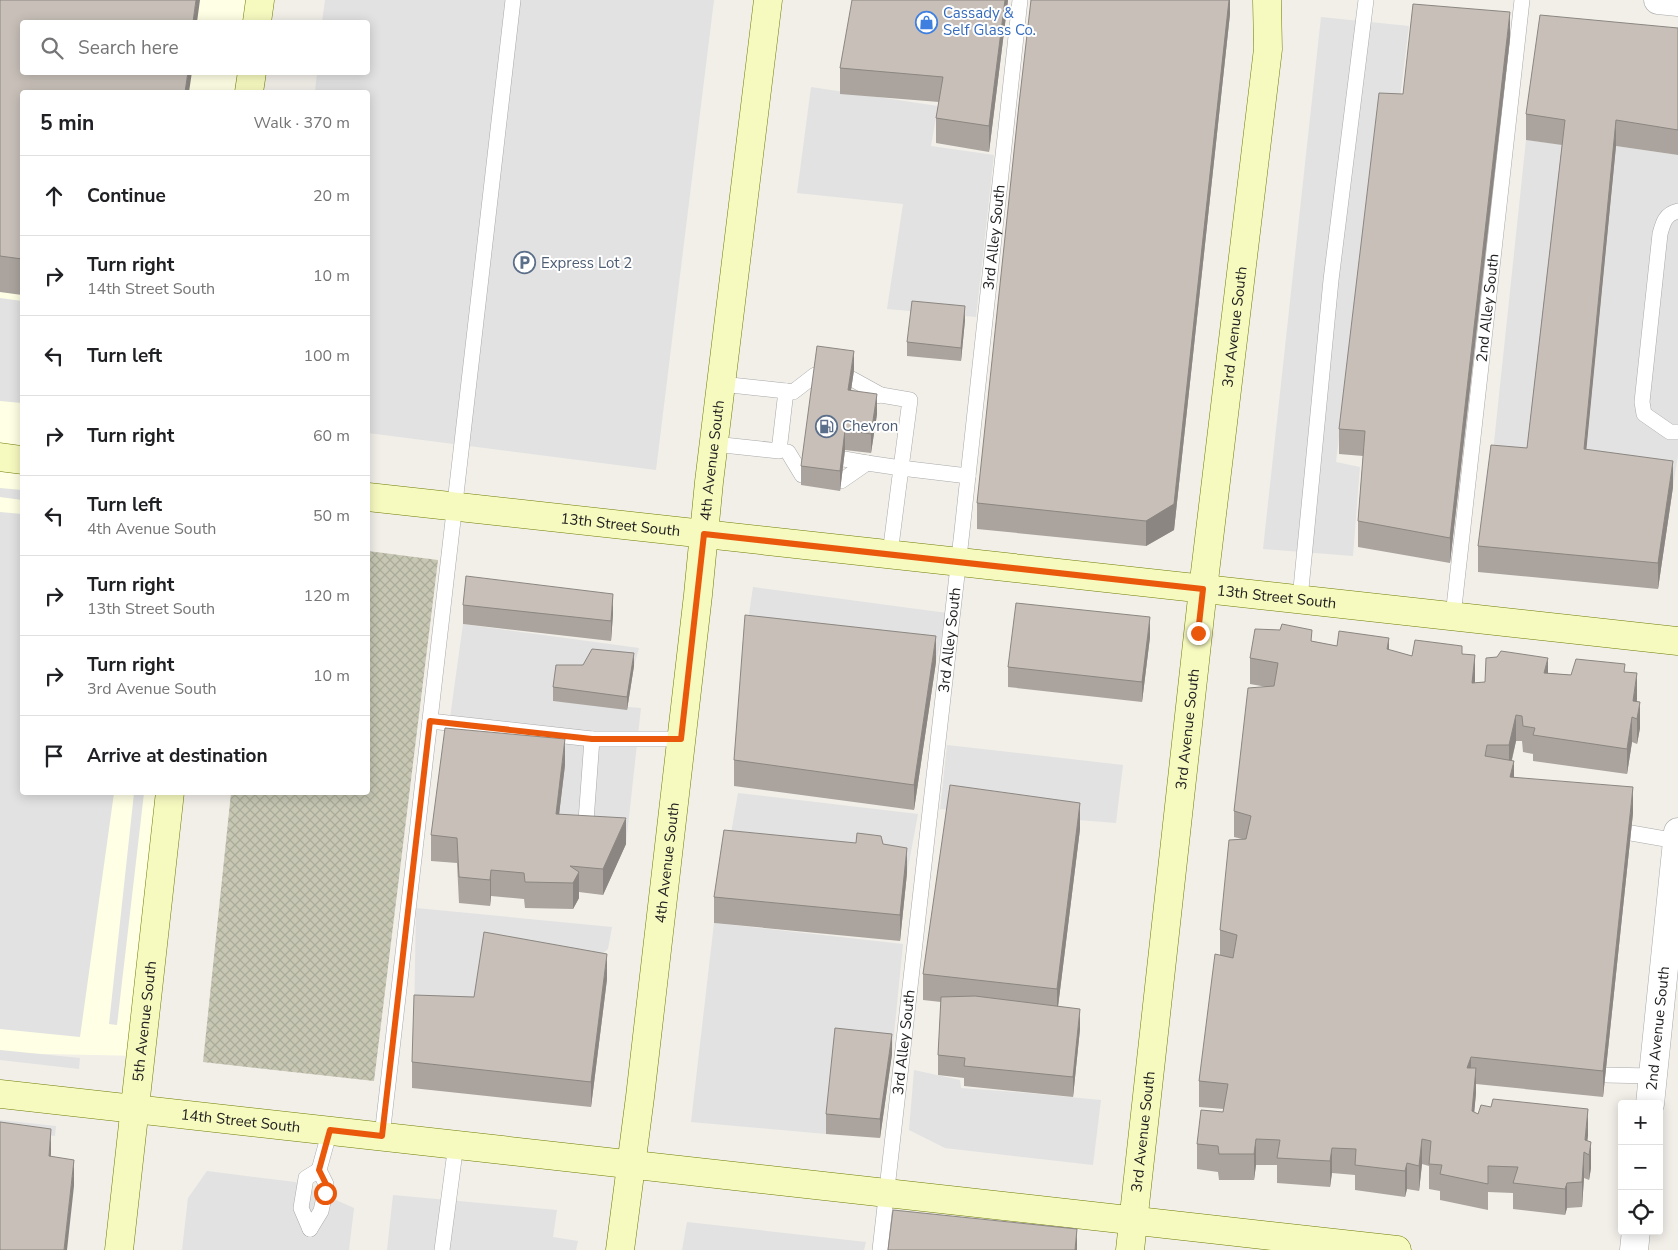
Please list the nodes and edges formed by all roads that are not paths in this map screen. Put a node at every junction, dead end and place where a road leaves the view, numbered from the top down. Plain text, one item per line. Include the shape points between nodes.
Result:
1 (260, 0) edge
2 (514, 0) edge
3 (768, 0) edge
4 (1020, 0) edge
5 (1268, 0) edge
6 (1366, 0) edge
7 (1522, 0) edge
8 (1658, 0) edge
9 (1678, 2) edge
10 (258, 20) edge
11 (252, 75) edge
12 (249, 90) edge
13 (1678, 211) edge
14 (816, 375) edge
15 (852, 379) edge
16 (721, 384) junction
17 (790, 392) junction
18 (881, 395) junction
19 (813, 396) edge
20 (857, 400) edge
21 (1678, 432) edge
22 (714, 444) junction
23 (784, 451) junction
24 (805, 454) edge
25 (0, 457) edge
26 (844, 459) edge
27 (20, 460) edge
28 (867, 463) junction
29 (901, 468) junction
30 (802, 475) edge
31 (968, 476) junction
32 (841, 481) edge
33 (370, 498) edge
34 (454, 507) junction
35 (704, 534) junction
36 (890, 554) junction
37 (958, 562) junction
38 (1203, 589) junction
39 (1300, 599) junction
40 (1453, 616) junction
41 (1678, 641) edge
42 (430, 721) junction
43 (592, 739) junction
44 (681, 739) junction
45 (170, 795) edge
46 (586, 821) edge
47 (1632, 833) edge
48 (1678, 837) edge
49 (1606, 1075) edge
50 (1652, 1076) junction
51 (0, 1094) edge
52 (1650, 1100) edge
53 (135, 1108) junction
54 (330, 1130) junction
55 (382, 1136) junction
56 (456, 1144) junction
57 (631, 1164) junction
58 (319, 1170) dead end
59 (887, 1193) junction
60 (1133, 1220) junction
61 (1636, 1235) edge
62 (1383, 1249) edge
63 (119, 1250) edge
64 (442, 1250) edge
65 (620, 1250) edge
66 (880, 1250) edge
67 (1130, 1250) edge
68 (1634, 1250) edge

1 - 10 street
2 - 34 lane
3 - 16 street, 4th Avenue South
4 - 31 lane, 3rd Alley South
5 - 38 street, 3rd Avenue South via 1268,49
6 - 39 lane via 1331,280
7 - 40 lane, 2nd Alley South
8 - 9 street
11 - 12 street
13 - 21 lane via 1663,221 1660,234 1642,402 1644,414 1670,432
14 - 17 lane
15 - 18 lane
16 - 17 lane
16 - 22 street, 4th Avenue South
17 - 19 lane
17 - 23 lane
18 - 20 lane
18 - 29 lane via 910,400
22 - 23 lane
22 - 35 street, 4th Avenue South
23 - 24 lane
23 - 30 lane
25 - 27 street
26 - 28 lane
28 - 29 lane
28 - 32 lane
29 - 31 lane
29 - 36 lane
31 - 37 lane, 3rd Alley South
33 - 34 street, 13th Street South
34 - 35 street, 13th Street South
34 - 42 lane
35 - 36 street, 13th Street South
35 - 44 street, 4th Avenue South
36 - 37 street, 13th Street South
37 - 38 street, 13th Street South
37 - 59 lane, 3rd Alley South
38 - 39 street, 13th Street South
38 - 60 street, 3rd Avenue South
39 - 40 street, 13th Street South
40 - 41 street, 13th Street South
42 - 43 lane
42 - 55 lane
43 - 44 lane
43 - 46 lane
44 - 57 street, 4th Avenue South
45 - 53 street, 5th Avenue South
47 - 48 lane
48 - 50 street, 2nd Avenue South
49 - 50 lane
50 - 52 street, 2nd Avenue South
51 - 53 street, 14th Street South
53 - 54 street, 14th Street South
53 - 63 street, 5th Avenue South
54 - 55 street, 14th Street South
54 - 58 lane
55 - 56 street, 14th Street South
56 - 57 street, 14th Street South
56 - 64 lane
57 - 59 street, 14th Street South
57 - 65 street, 4th Avenue South
59 - 60 street, 14th Street South
59 - 66 lane, 3rd Alley South
60 - 62 street, 14th Street South
60 - 67 street, 3rd Avenue South
61 - 68 street

